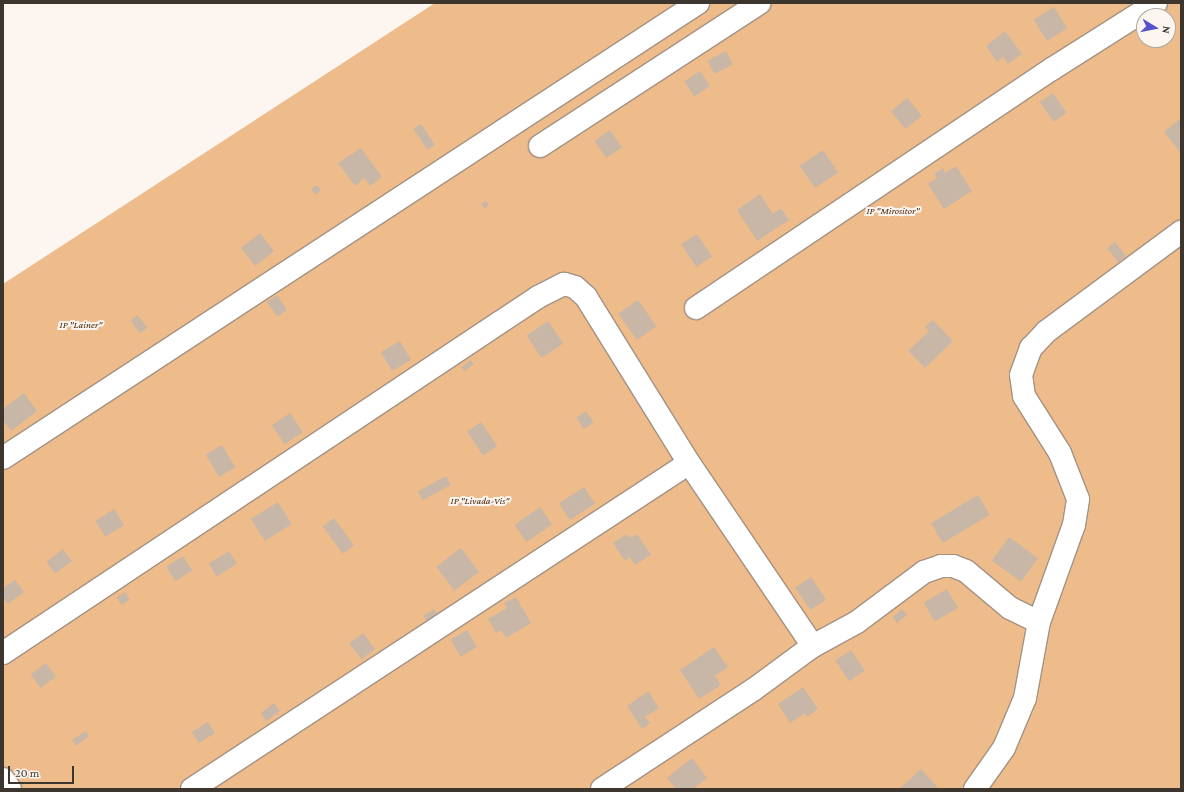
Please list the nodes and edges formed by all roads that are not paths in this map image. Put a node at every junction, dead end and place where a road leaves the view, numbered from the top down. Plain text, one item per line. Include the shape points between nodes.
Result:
1 (698, 3) edge
2 (759, 3) edge
3 (1156, 3) edge
4 (540, 146) dead end
5 (1181, 232) edge
6 (696, 308) dead end
7 (3, 458) edge
8 (689, 463) junction
9 (1039, 622) junction
10 (813, 646) junction
11 (3, 653) edge
12 (3, 779) edge
13 (10, 789) edge
14 (192, 789) edge
15 (602, 789) edge
16 (975, 789) edge

1 - 7 street
2 - 4 street
3 - 6 street via 1052,69
5 - 9 street via 1047,330 1030,348 1021,374 1024,396 1060,453 1078,499 1074,525
8 - 10 street
8 - 11 street via 586,297 575,287 564,284 538,297
8 - 14 street
9 - 10 street via 1010,608 966,571 953,566 941,566 924,572 857,622
9 - 16 street via 1025,698 1017,720 1004,748
10 - 15 street via 753,690
12 - 13 street

